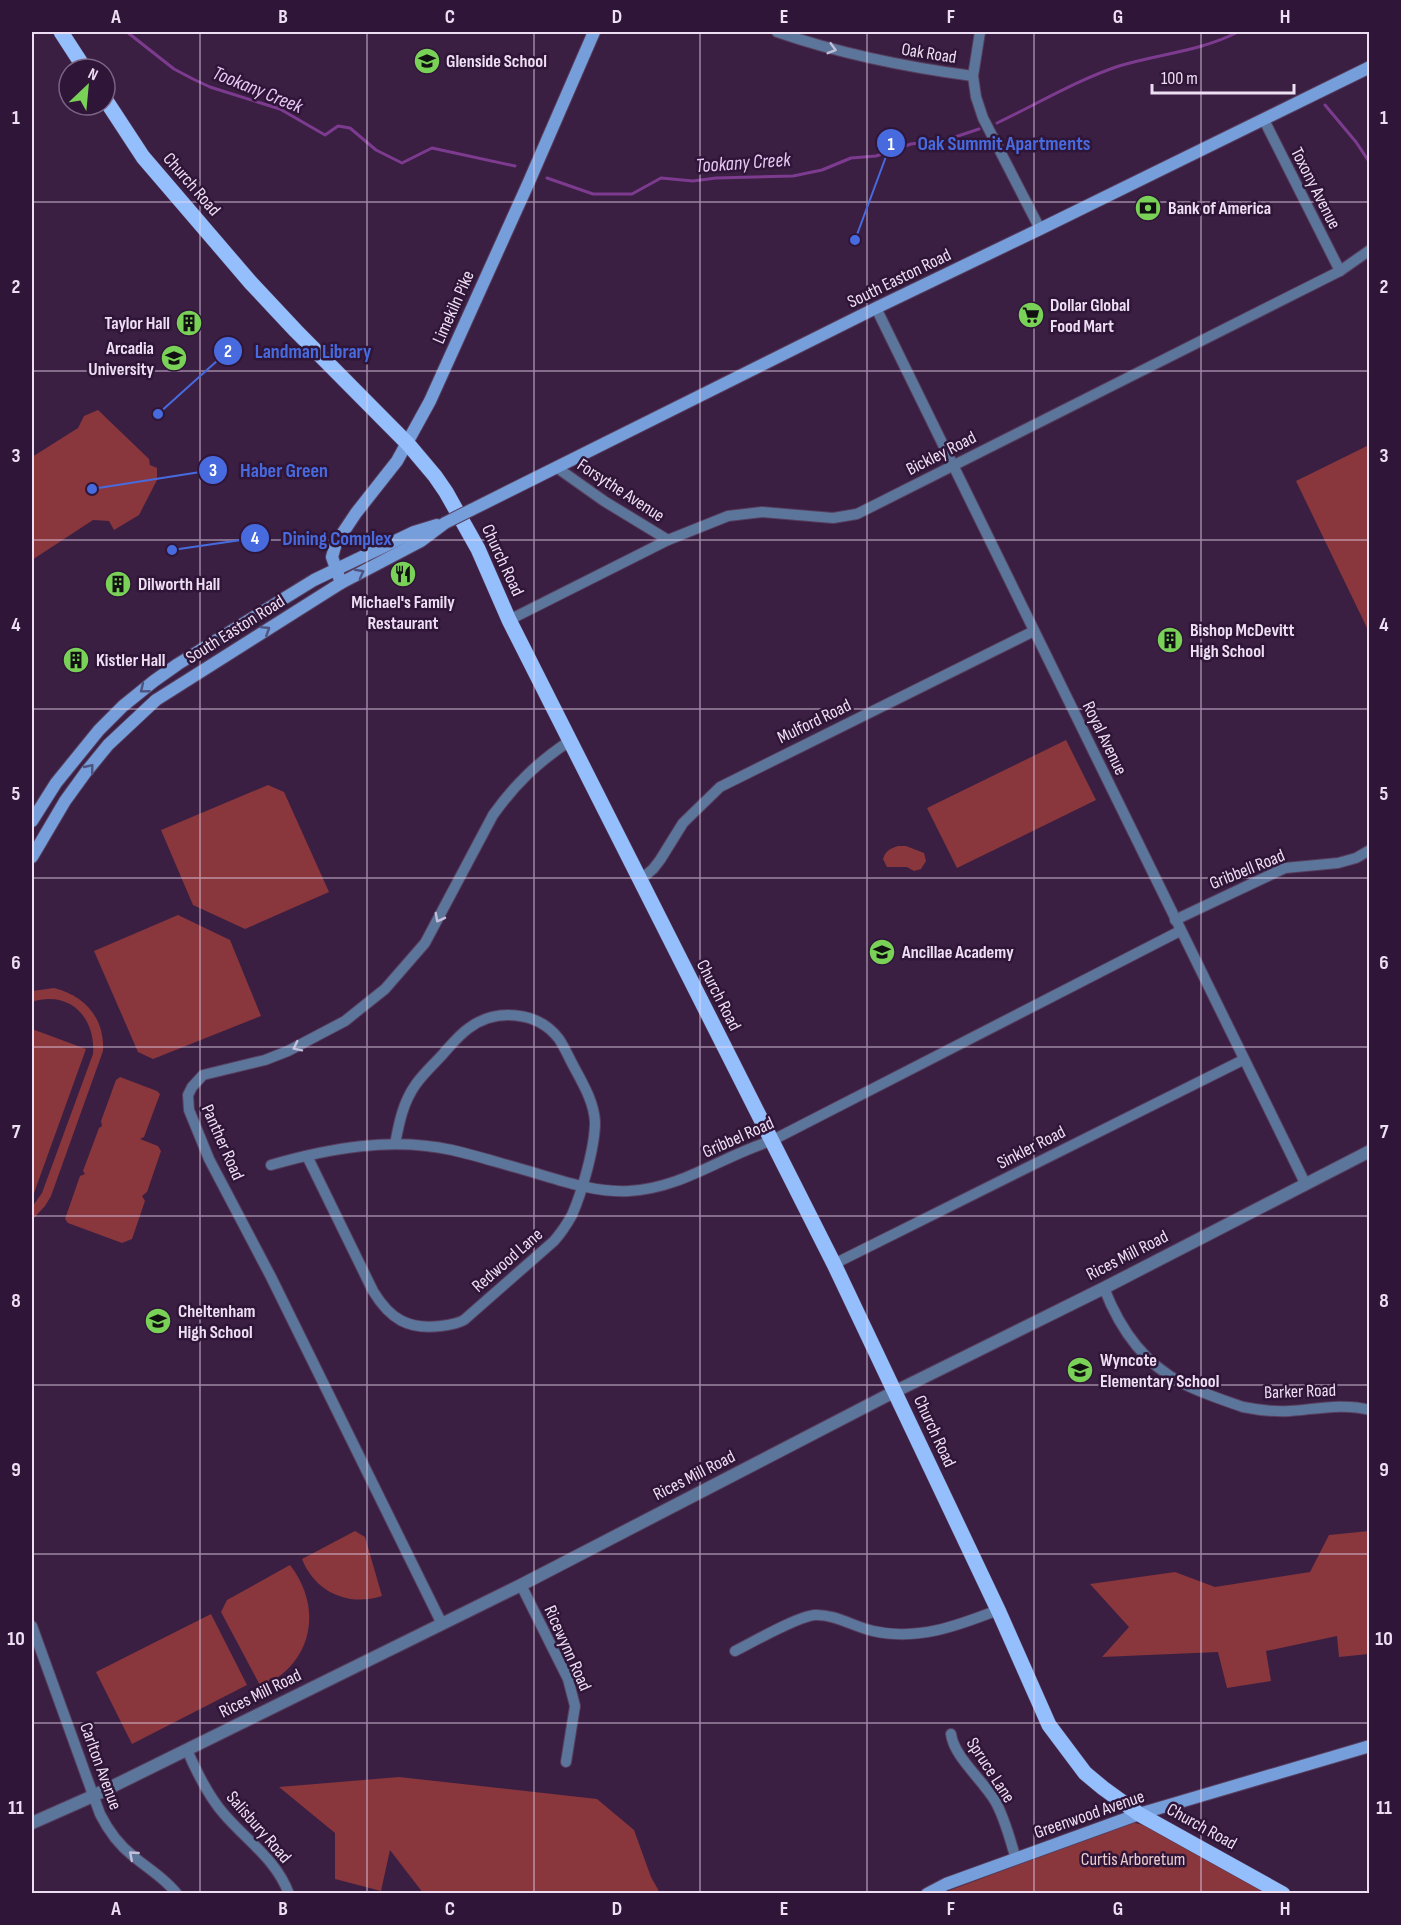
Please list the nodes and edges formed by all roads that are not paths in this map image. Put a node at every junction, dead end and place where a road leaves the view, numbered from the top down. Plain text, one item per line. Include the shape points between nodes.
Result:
1 (61, 32) edge
2 (594, 32) edge
3 (777, 32) edge
4 (980, 32) edge
5 (77, 57) edge
6 (1370, 67) edge
7 (973, 76) junction
8 (117, 117) edge
9 (1264, 120) junction
10 (1040, 230) junction
11 (1370, 250) edge
12 (1340, 271) junction
13 (876, 308) junction
14 (408, 444) junction
15 (954, 464) junction
16 (556, 467) junction
17 (445, 523) junction
18 (668, 540) junction
19 (336, 570) junction
20 (341, 583) junction
21 (509, 620) junction
22 (1034, 631) junction
23 (571, 740) junction
24 (42, 806) junction
25 (56, 815) junction
26 (32, 821) edge
27 (1370, 850) edge
28 (32, 857) edge
29 (640, 880) junction
30 (1177, 925) junction
31 (1243, 1060) junction
32 (771, 1141) junction
33 (395, 1144) junction
34 (1370, 1151) edge
35 (307, 1156) junction
36 (271, 1165) dead end
37 (1305, 1183) junction
38 (581, 1185) junction
39 (834, 1264) junction
40 (1104, 1288) junction
41 (894, 1392) junction
42 (1370, 1410) edge
43 (521, 1585) junction
44 (998, 1610) junction
45 (442, 1623) junction
46 (32, 1625) edge
47 (735, 1651) dead end
48 (951, 1734) dead end
49 (1370, 1746) edge
50 (187, 1750) junction
51 (566, 1762) dead end
52 (93, 1796) junction
53 (1139, 1814) junction
54 (32, 1823) edge
55 (1016, 1858) junction
56 (177, 1893) edge
57 (289, 1893) edge
58 (927, 1893) edge
59 (1283, 1893) edge

1 - 5 main road
2 - 14 main road, Limekiln Pike
3 -> 7 street, Oak Road via 868,59
4 - 7 street
6 - 9 main road, South Easton Road
7 - 10 street via 983,118
8 - 14 main road, Church Road via 143,157 251,283
9 - 10 main road, South Easton Road
9 - 12 street, Toxony Avenue
10 - 13 main road, South Easton Road
11 - 12 street, Bickley Road
12 - 15 street, Bickley Road
13 - 15 street, Royal Avenue
13 - 16 main road, South Easton Road
14 - 19 main road, Limekiln Pike via 336,543 332,557
14 - 21 main road, Church Road via 446,492 478,549
15 - 18 street, Bickley Road via 857,514 824,518 762,512 738,514
15 - 22 street, Royal Avenue
16 - 17 main road, South Easton Road, bridge
16 - 18 street, Forsythe Avenue
17 - 19 main road, South Easton Road via 414,532
20 -> 17 main road, South Easton Road via 421,541
18 - 21 street, Bickley Road
19 - 20 main road, Limekiln Pike
19 -> 24 main road, South Easton Road via 304,586 154,681 99,730
25 -> 20 main road, South Easton Road via 108,745 156,700
21 - 23 main road, Church Road
22 - 29 street, Mulford Road via 720,787 683,823 660,860
22 - 30 street, Royal Avenue
23 - 29 main road, Church Road
23 -> 45 street, Panther Road via 537,764 515,786 494,815 424,943 364,1007 345,1022 288,1051 202,1076 188,1095 189,1110 209,1159
24 - 25 main road
24 - 26 main road, South Easton Road
25 - 28 main road, South Easton Road
27 - 30 street, Gribbell Road via 1338,863 1285,868
29 - 32 main road, Church Road
30 - 31 street, Royal Avenue
30 - 32 street, Gribbel Road
31 - 37 street, Royal Avenue
31 - 39 street, Sinkler Road
32 - 38 street, Gribbel Road via 658,1187 628,1191
32 - 39 main road, Church Road
33 - 35 street, Gribbel Road
33 - 38 street, Gribbel Road via 451,1150
33 - 38 street, Redwood Lane via 412,1089 460,1035 490,1017 523,1016 540,1023 559,1039 590,1100 595,1120 593,1143
34 - 37 street, Rices Mill Road
35 - 36 street, Gribbel Road
35 - 38 street, Redwood Lane via 379,1301 403,1321 421,1328 464,1320 554,1241 572,1214
37 - 40 street, Rices Mill Road
39 - 41 main road, Church Road
40 - 41 street, Rices Mill Road
40 - 42 street, Barker Road via 1128,1336 1164,1373 1188,1386 1252,1409 1288,1411 1344,1406
41 - 43 street, Rices Mill Road
41 - 44 main road, Church Road
43 - 45 street, Rices Mill Road
43 - 51 street, Ricewynn Road via 568,1679 575,1706
44 - 47 street via 949,1628 906,1635 866,1630 827,1616 810,1616
44 - 53 main road, Church Road via 1049,1725 1084,1773
45 - 50 street, Rices Mill Road
46 - 52 street, Carlton Avenue
48 - 55 street, Spruce Lane via 958,1752 996,1804
49 - 53 main road, Greenwood Avenue
50 - 52 street, Rices Mill Road
50 - 57 street, Salisbury Road via 221,1811 266,1855
52 - 54 street, Rices Mill Road
56 -> 52 street, Carlton Avenue via 118,1842 105,1825
53 - 55 main road, Greenwood Avenue
53 - 59 main road, Church Road
55 - 58 main road, Greenwood Avenue

